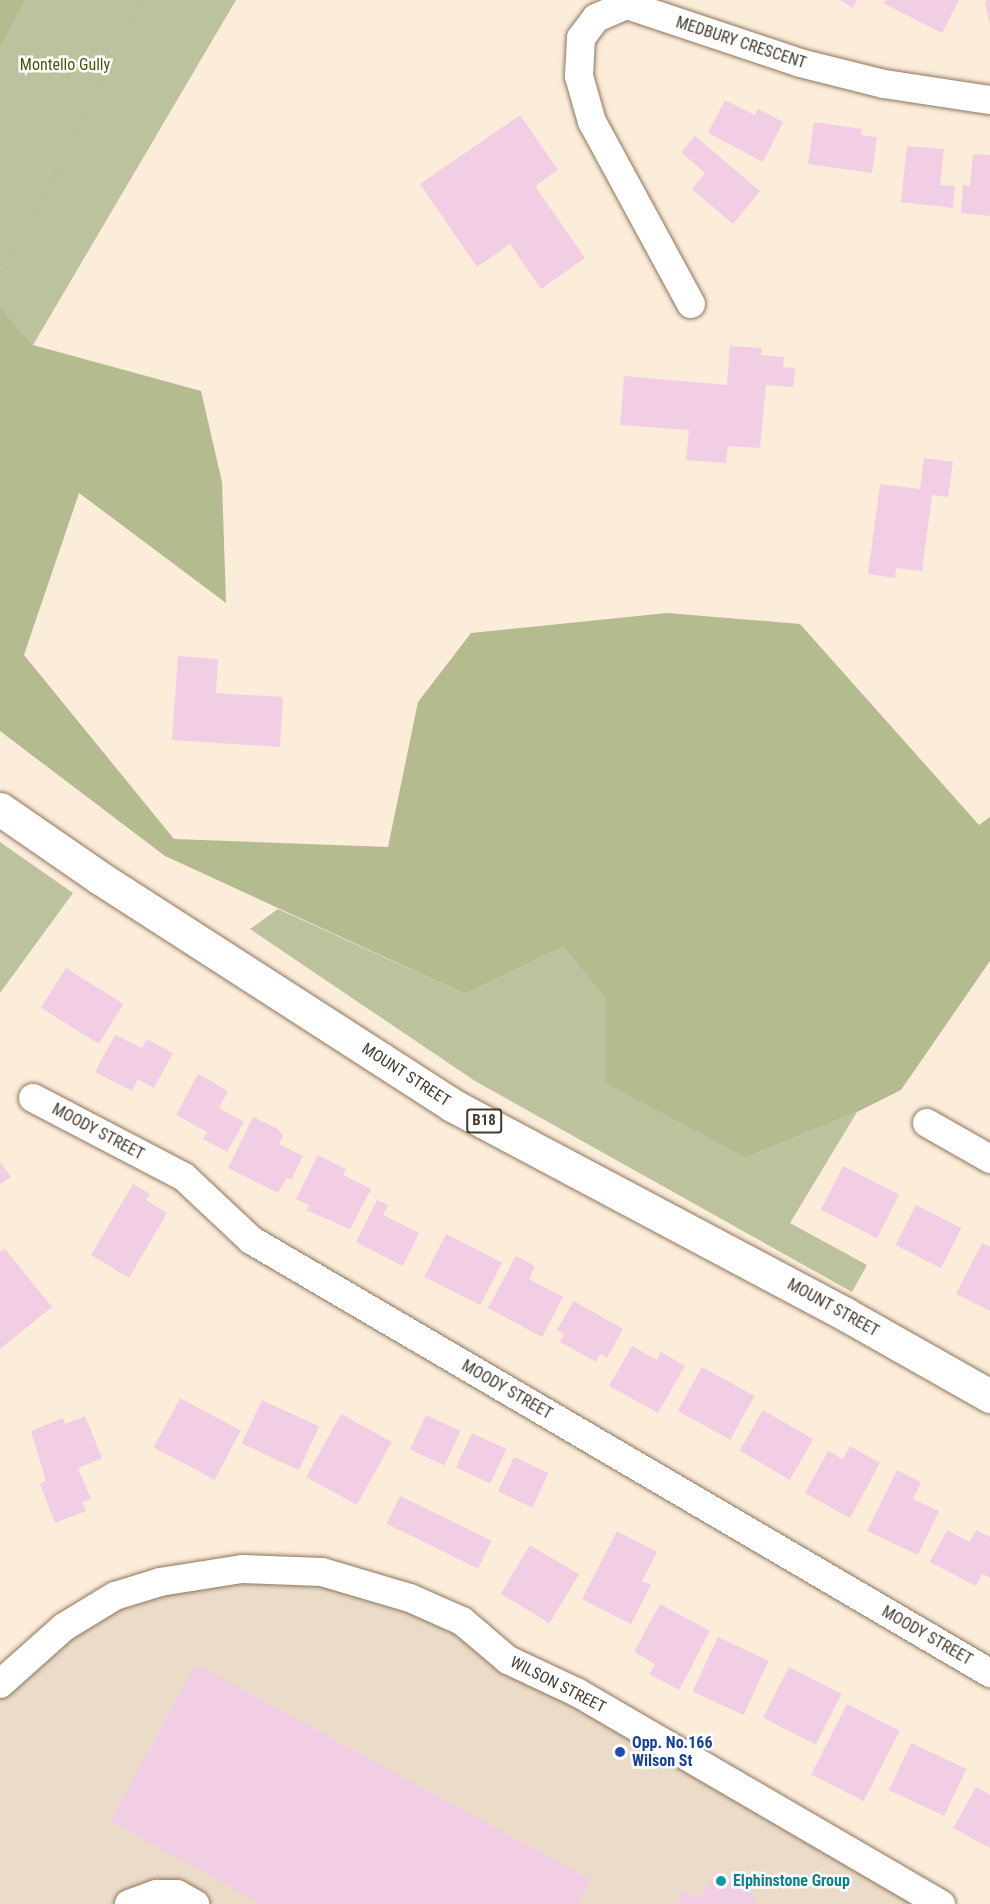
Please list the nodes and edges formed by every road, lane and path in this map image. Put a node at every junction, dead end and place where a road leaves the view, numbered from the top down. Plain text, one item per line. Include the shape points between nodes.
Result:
1 (146, 0) edge
2 (990, 100) edge
3 (0, 273) edge
4 (691, 304) dead end
5 (0, 808) edge
6 (33, 1098) dead end
7 (927, 1123) dead end
8 (990, 1160) edge
9 (990, 1396) edge
10 (990, 1673) edge
11 (0, 1684) edge
12 (129, 1904) edge
13 (195, 1904) edge
14 (941, 1904) edge

1 - 3 path
2 - 4 street, MEDBURY CRESCENT via 885,84 800,63 627,5 596,18 581,38 579,76 592,122
5 - 9 highway, MOUNT STREET / B18 via 100,878 452,1105 845,1314
6 - 10 street, MOODY STREET via 184,1177 251,1240
7 - 8 street
11 - 14 street, WILSON STREET via 64,1627 115,1596 160,1582 242,1569 322,1572 410,1598 462,1621 508,1660 572,1689
12 - 13 street via 157,1894 177,1894

